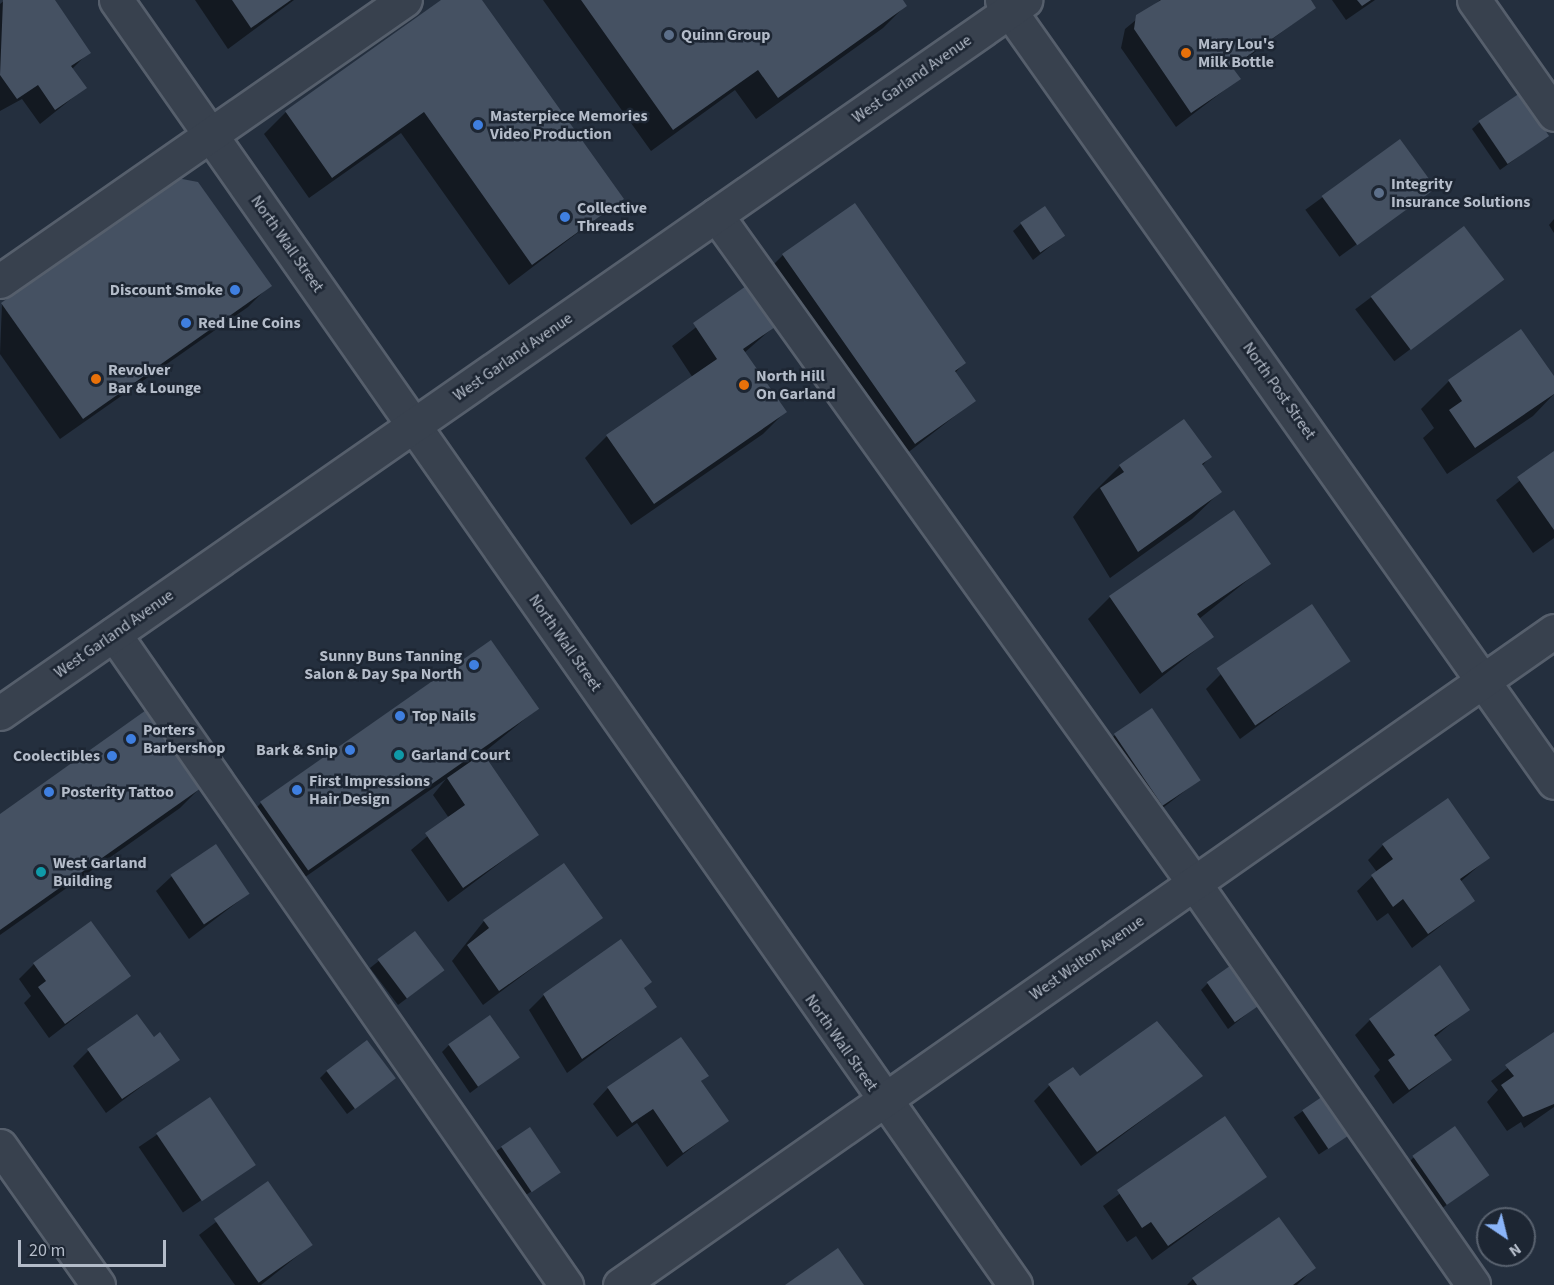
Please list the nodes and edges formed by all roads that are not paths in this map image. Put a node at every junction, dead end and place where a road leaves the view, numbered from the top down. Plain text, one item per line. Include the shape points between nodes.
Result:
1 (116, 0) edge
2 (405, 0) edge
3 (1474, 0) edge
4 (1012, 4) edge
5 (1554, 114) edge
6 (211, 136) junction
7 (716, 215) junction
8 (0, 281) edge
9 (414, 425) junction
10 (1554, 631) edge
11 (114, 634) junction
12 (1484, 680) junction
13 (0, 713) edge
14 (1554, 782) edge
15 (1194, 883) junction
16 (882, 1102) junction
17 (0, 1146) edge
18 (99, 1285) edge
19 (566, 1285) edge
20 (620, 1285) edge
21 (1015, 1285) edge
22 (1473, 1285) edge

1 - 6 street, North Wall Street
2 - 6 street
3 - 5 street
4 - 7 street, West Garland Avenue
4 - 12 street, North Post Street
6 - 8 street
6 - 9 street, North Wall Street
7 - 9 street, West Garland Avenue
7 - 15 street
9 - 11 street, West Garland Avenue
9 - 16 street, North Wall Street
10 - 12 street, West Walton Avenue
11 - 13 street, West Garland Avenue
11 - 19 street
12 - 14 street, North Post Street
12 - 15 street, West Walton Avenue
15 - 16 street, West Walton Avenue
15 - 22 street
16 - 20 street, West Walton Avenue
16 - 21 street, North Wall Street
17 - 18 street

